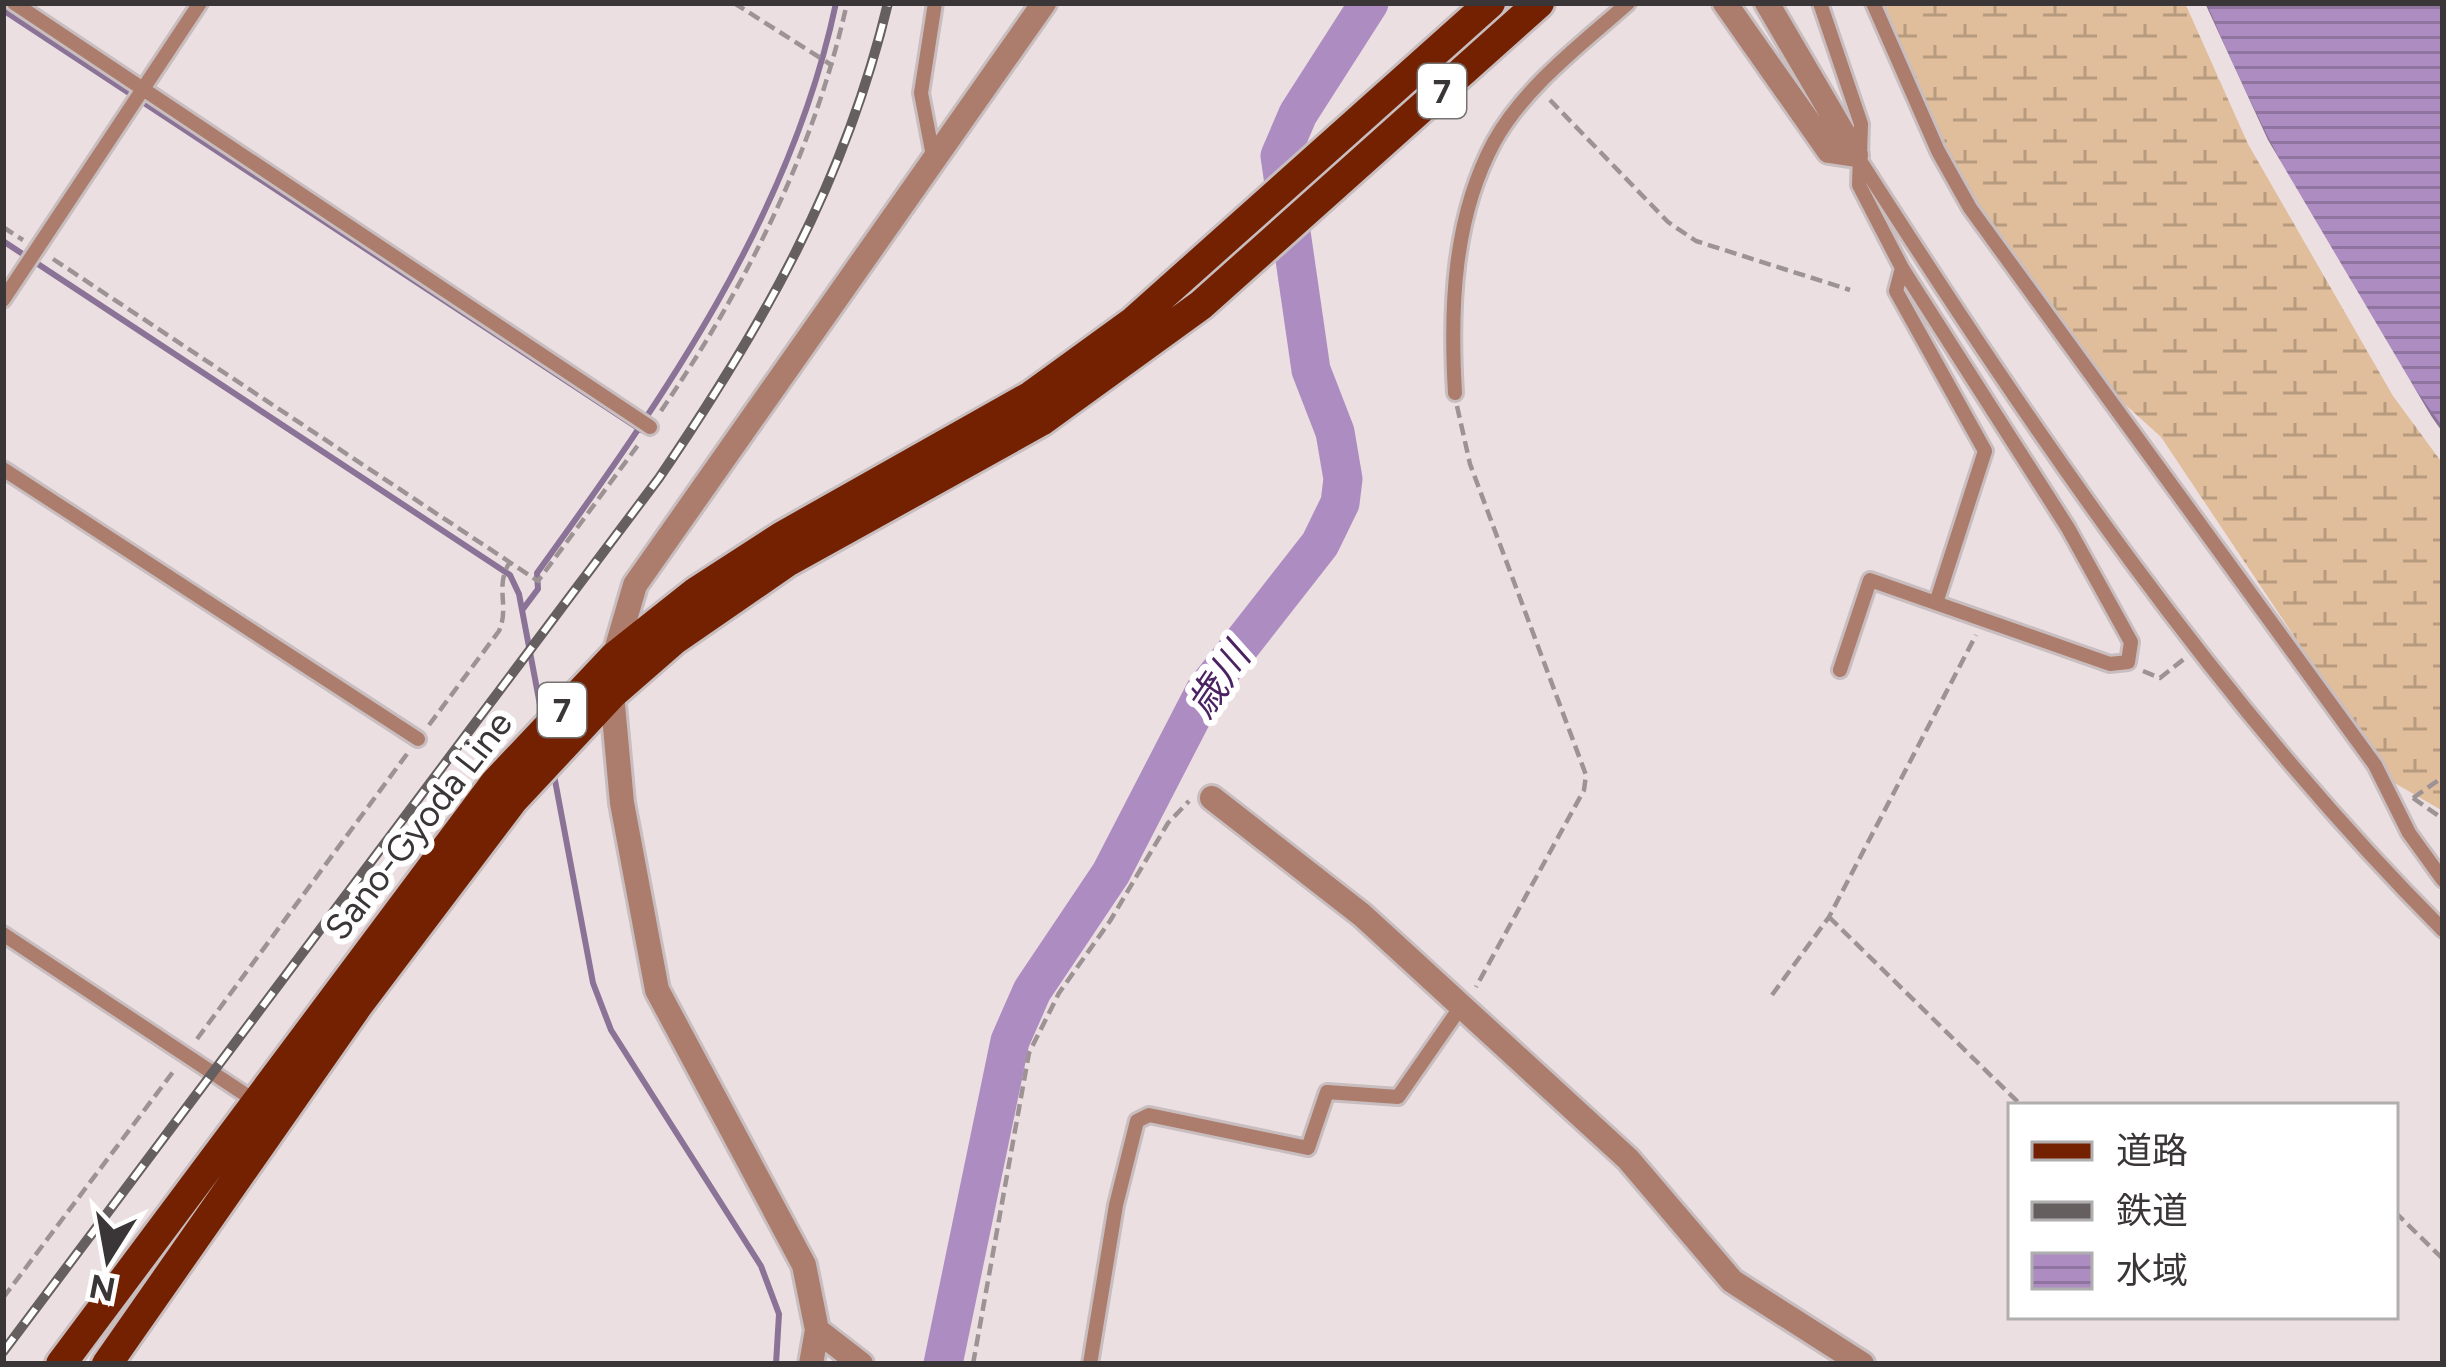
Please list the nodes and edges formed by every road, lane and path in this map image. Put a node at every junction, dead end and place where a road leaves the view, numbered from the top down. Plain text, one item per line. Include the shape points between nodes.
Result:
1 (14, 3) edge
2 (200, 3) edge
3 (734, 3) edge
4 (848, 3) edge
5 (935, 3) edge
6 (1044, 3) edge
7 (1490, 3) edge
8 (1538, 3) edge
9 (1628, 3) edge
10 (1725, 3) edge
11 (1767, 3) edge
12 (1820, 3) edge
13 (1873, 3) edge
14 (833, 66) junction
15 (143, 87) junction
16 (1538, 87) junction
17 (1856, 155) junction
18 (933, 156) junction
19 (3, 227) edge
20 (38, 249) junction
21 (1902, 268) junction
22 (1850, 290) dead end
23 (3, 300) edge
24 (1454, 393) joint
25 (650, 427) junction
26 (3, 469) edge
27 (510, 562) junction
28 (1936, 603) junction
29 (1982, 618) junction
30 (2188, 656) dead end
31 (614, 657) junction
32 (1840, 670) dead end
33 (2160, 678) dead end
34 (613, 694) junction
35 (418, 739) junction
36 (2443, 777) edge
37 (2416, 797) junction
38 (1213, 798) joint
39 (2397, 806) junction
40 (2443, 819) edge
41 (2443, 880) edge
42 (1829, 916) junction
43 (2443, 930) edge
44 (3, 934) edge
45 (1772, 995) dead end
46 (1462, 1005) junction
47 (186, 1055) junction
48 (255, 1101) junction
49 (2019, 1103) edge
50 (2398, 1215) edge
51 (2443, 1259) edge
52 (3, 1298) edge
53 (817, 1330) junction
54 (854, 1359) edge
55 (61, 1364) edge
56 (107, 1364) edge
57 (812, 1364) edge
58 (973, 1364) edge
59 (1090, 1364) edge
60 (1862, 1364) edge

1 - 15 lane
2 - 15 lane
3 - 14 path
4 - 14 path
5 - 18 lane via 921,93
6 - 18 street
7 - 31 main road, Sano-Gyoda Line / 7 via 1133,322 1031,396 781,537
8 - 34 main road, Sano-Gyoda Line / 7 via 1239,272 1064,406 788,562 674,640
9 - 16 lane
10 - 17 street via 1829,151
11 - 17 street
12 - 17 lane via 1861,124
13 - 39 lane via 1970,208
14 - 25 path via 758,255
15 - 20 lane
15 - 25 lane
16 - 22 path via 1696,241
16 - 24 lane via 1495,140 1465,228 1451,323
17 - 21 lane via 1859,185
17 - 43 lane via 2040,439 2151,593 2276,751
18 - 31 street via 635,585
19 - 20 path
20 - 23 lane
20 - 27 path
21 - 28 lane via 1896,291 1985,451
21 - 29 lane via 2068,528 2124,623 2131,653 2128,662 2110,664
24 - 46 path via 1470,464 1586,775
25 - 27 path via 545,578
26 - 35 lane
27 - 35 path via 500,577 499,631
28 - 29 lane
28 - 32 lane via 1870,580
29 - 42 path
30 - 33 path
31 - 34 street
31 - 48 main road, Sano-Gyoda Line / 7 via 495,783
34 - 53 street via 622,803 657,990 804,1265
34 - 56 main road, Sano-Gyoda Line / 7 via 470,856
35 - 47 path
36 - 37 path
37 - 39 path
37 - 40 path
38 - 46 street
38 - 58 path via 1186,802 1168,824 1029,1053
39 - 41 lane
42 - 45 path
42 - 49 path
44 - 47 lane
46 - 59 lane via 1398,1097 1327,1092 1307,1148 1149,1115 1137,1121
46 - 60 street via 1628,1159 1732,1281
47 - 48 lane
47 - 52 path
48 - 55 main road, Sano-Gyoda Line / 7
50 - 51 path
53 - 54 street
53 - 57 street

